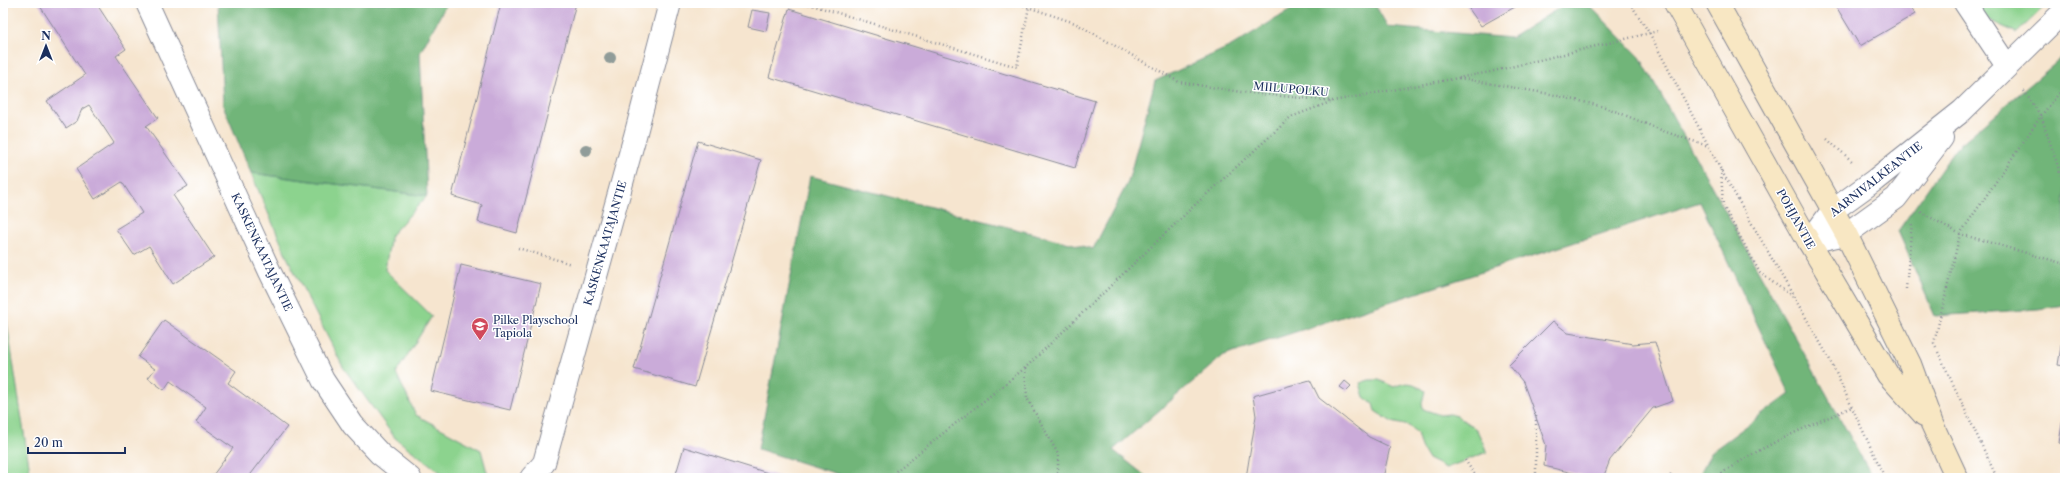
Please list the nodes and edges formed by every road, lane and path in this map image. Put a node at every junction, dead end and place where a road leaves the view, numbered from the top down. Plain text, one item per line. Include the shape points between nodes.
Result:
1 (147, 3) edge
2 (670, 3) edge
3 (805, 3) edge
4 (1016, 3) edge
5 (1630, 3) edge
6 (1675, 3) edge
7 (1717, 3) edge
8 (1965, 3) edge
9 (1029, 7) junction
10 (2065, 10) edge
11 (1650, 34) junction
12 (2007, 66) junction
13 (1457, 78) junction
14 (2065, 86) edge
15 (1333, 100) junction
16 (1962, 111) junction
17 (2041, 116) junction
18 (1824, 137) dead end
19 (1708, 146) junction
20 (1721, 170) junction
21 (1876, 180) junction
22 (2065, 187) edge
23 (1905, 203) junction
24 (1832, 211) junction
25 (1846, 234) junction
26 (1960, 234) junction
27 (1809, 242) junction
28 (518, 248) dead end
29 (2065, 264) edge
30 (597, 272) junction
31 (1905, 290) dead end
32 (1794, 297) junction
33 (1930, 337) dead end
34 (1934, 343) junction
35 (1025, 368) junction
36 (1852, 407) junction
37 (1536, 416) dead end
38 (1932, 424) junction
39 (1465, 460) dead end
40 (410, 478) edge
41 (531, 478) edge
42 (892, 478) edge
43 (1058, 478) edge
44 (1476, 478) edge
45 (1536, 478) edge
46 (1668, 478) edge
47 (1672, 478) edge
48 (1715, 478) edge
49 (1885, 478) edge
50 (1957, 478) edge
51 (1996, 478) edge

1 - 40 street, KASKENKAATAJANTIE via 270,272 323,380 353,425 380,454
2 - 30 street, KASKENKAATAJANTIE
3 - 9 path via 1017,68
4 - 9 path, MIILUPOLKU
5 - 11 path
6 - 27 main road, POHJANTIE
7 - 24 main road, POHJANTIE
8 - 12 street
9 - 15 path, MIILUPOLKU via 1075,22 1179,82 1241,92
10 - 12 street, AARNIVALKEANTIE
11 - 13 path, MIILUPOLKU
11 - 19 path
12 - 16 street, AARNIVALKEANTIE
12 - 17 path
13 - 15 path, MIILUPOLKU
13 - 19 path via 1550,94 1605,107
14 - 17 path
15 - 35 path via 1291,117
16 - 21 street, AARNIVALKEANTIE
16 - 23 street, AARNIVALKEANTIE
17 - 22 path
17 - 26 path
18 - 21 path
19 - 20 path
20 - 32 path
20 - 32 path via 1723,206 1760,273
21 - 24 street, AARNIVALKEANTIE
23 - 25 street, AARNIVALKEANTIE
23 - 26 path
23 - 31 path
24 - 25 main road, POHJANTIE
24 - 27 street, AARNIVALKEANTIE
25 - 27 street, AARNIVALKEANTIE
25 - 38 main road, POHJANTIE via 1910,364
26 - 29 path
26 - 34 path
27 - 38 main road, POHJANTIE via 1888,375
28 - 30 path
30 - 41 street, KASKENKAATAJANTIE via 544,463
32 - 36 path via 1829,358
33 - 34 path
34 - 51 path
35 - 42 path via 896,470
35 - 43 path via 1028,398 1058,454
36 - 48 path via 1773,442
36 - 49 path
37 - 45 path
38 - 50 main road, POHJANTIE
39 - 44 path
46 - 47 path via 1671,474

